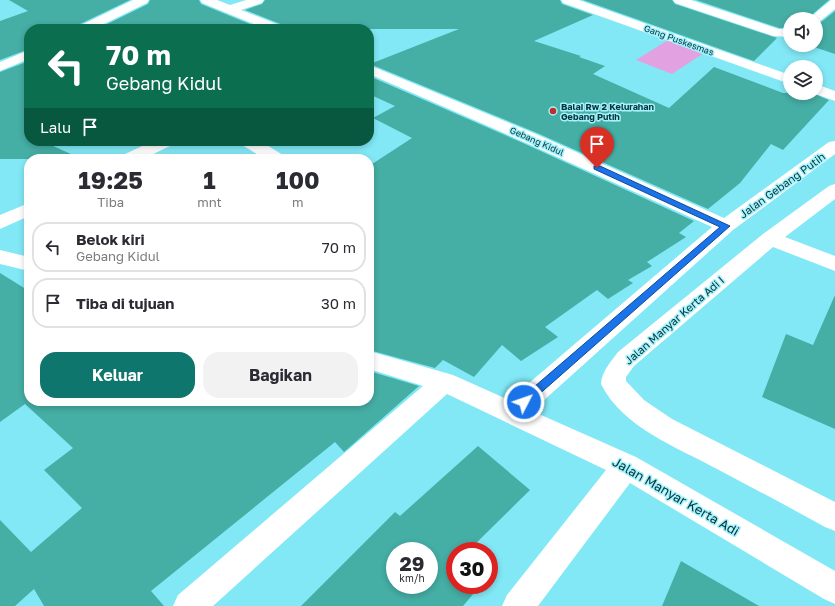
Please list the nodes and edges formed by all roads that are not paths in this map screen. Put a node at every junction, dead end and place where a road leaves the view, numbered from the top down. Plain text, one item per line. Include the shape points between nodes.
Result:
1 (143, 0) edge
2 (206, 0) edge
3 (258, 0) edge
4 (567, 0) edge
5 (679, 0) edge
6 (835, 3) edge
7 (231, 9) junction
8 (823, 12) edge
9 (94, 24) edge
10 (265, 24) edge
11 (783, 33) edge
12 (24, 56) edge
13 (0, 67) edge
14 (374, 71) edge
15 (783, 77) edge
16 (823, 92) edge
17 (835, 96) edge
18 (156, 146) edge
19 (256, 146) edge
20 (835, 146) edge
21 (139, 154) edge
22 (269, 154) edge
23 (835, 190) edge
24 (24, 211) edge
25 (0, 223) edge
26 (726, 226) junction
27 (770, 239) junction
28 (0, 257) edge
29 (24, 263) edge
30 (835, 264) edge
31 (374, 361) edge
32 (444, 382) junction
33 (512, 412) junction
34 (626, 466) junction
35 (835, 517) edge
36 (835, 588) edge
37 (189, 606) edge
38 (518, 606) edge

1 - 9 street
2 - 7 street
3 - 7 street
4 - 15 street, Gang Puskesmas
5 - 11 street
6 - 8 street
7 - 10 street
12 - 13 street
14 - 26 street, Gebang Kidul
16 - 17 street
18 - 21 street
19 - 22 street
20 - 26 street, Jalan Gebang Putih
23 - 27 street, Jalan Manyar Kerta Adi I
24 - 25 street
26 - 33 street, Jalan Gebang Putih
27 - 30 street
27 - 35 street, Jalan Manyar Kerta Adi I via 626,359 614,374 612,384 640,412 667,429
28 - 29 street
31 - 32 street, Jalan Manyar Kerta Adi
32 - 33 street, Jalan Manyar Kerta Adi
32 - 37 street
33 - 34 street, Jalan Manyar Kerta Adi
34 - 36 street, Jalan Manyar Kerta Adi
34 - 38 street

